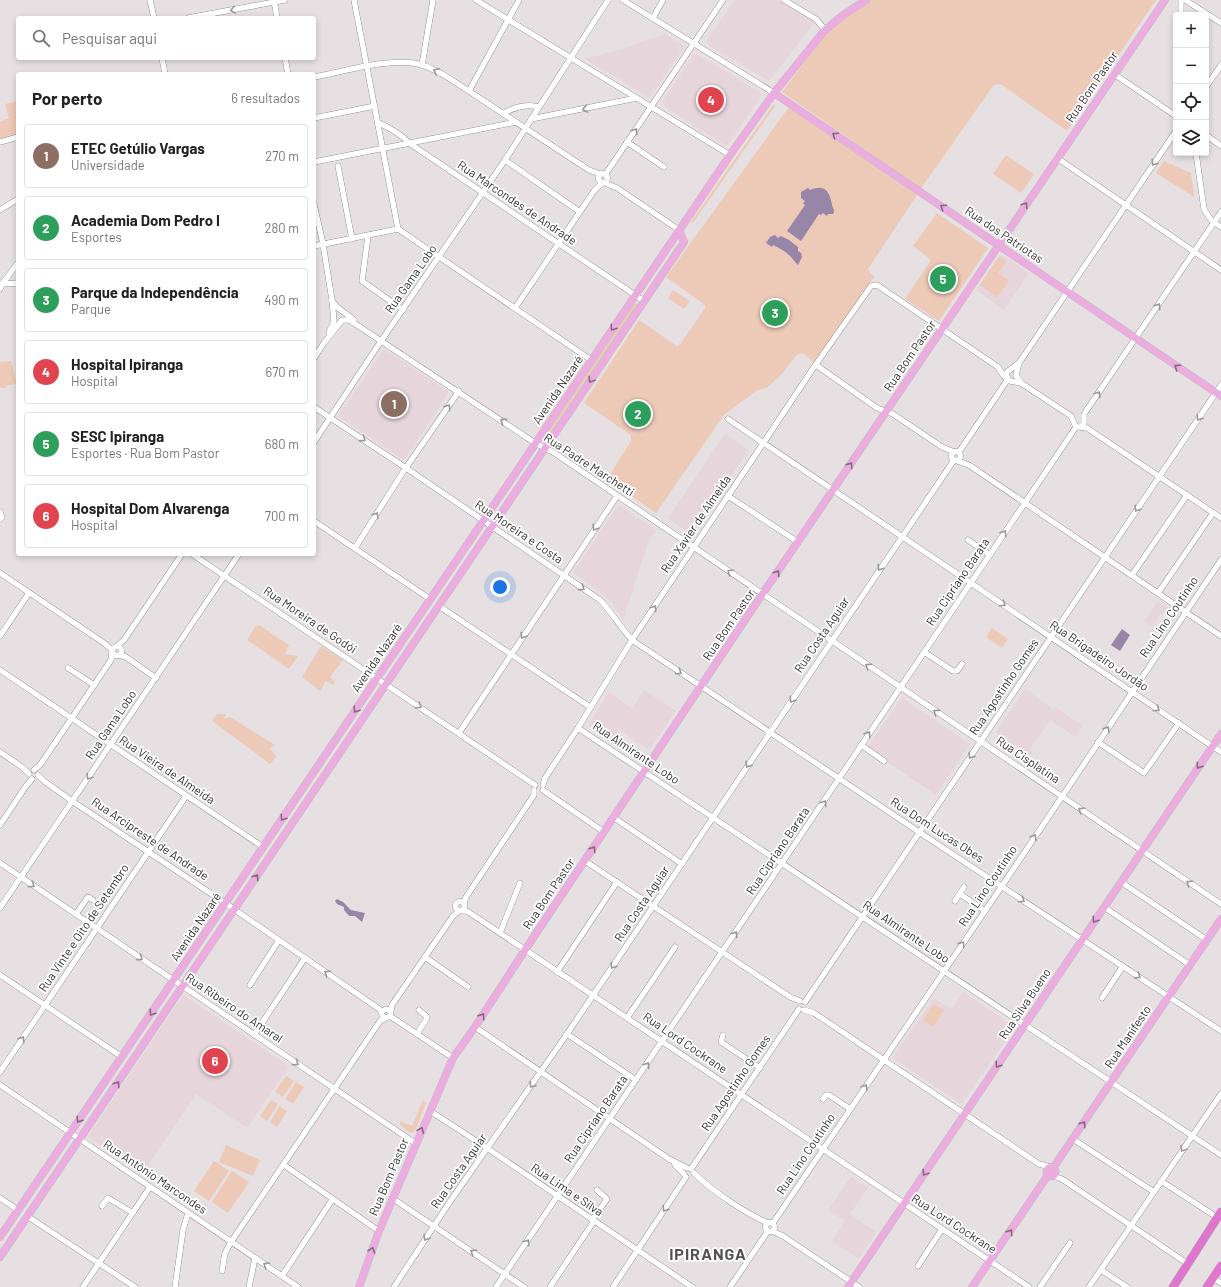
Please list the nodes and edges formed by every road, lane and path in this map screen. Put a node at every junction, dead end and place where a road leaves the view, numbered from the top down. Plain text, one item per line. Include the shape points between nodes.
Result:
1 (150, 0) edge
2 (285, 0) edge
3 (354, 0) edge
4 (433, 0) edge
5 (476, 0) edge
6 (519, 0) edge
7 (608, 0) edge
8 (623, 0) edge
9 (663, 0) edge
10 (722, 0) edge
11 (784, 0) edge
12 (866, 0) edge
13 (1165, 0) edge
14 (1182, 0) edge
15 (1185, 0) edge
16 (274, 1) edge
17 (1181, 12) edge
18 (154, 16) edge
19 (198, 16) edge
20 (277, 16) edge
21 (653, 18) junction
22 (508, 19) junction
23 (1221, 23) edge
24 (825, 30) junction
25 (694, 43) junction
26 (571, 58) junction
27 (162, 60) edge
28 (285, 60) edge
29 (422, 65) junction
30 (1221, 65) edge
31 (368, 67) junction
32 (165, 72) edge
33 (288, 72) edge
34 (1114, 74) junction
35 (316, 77) edge
36 (1208, 84) edge
37 (469, 91) junction
38 (774, 93) junction
39 (637, 98) junction
40 (375, 106) junction
41 (651, 107) junction
42 (538, 108) junction
43 (1173, 113) edge
44 (504, 114) junction
45 (316, 118) edge
46 (531, 119) junction
47 (516, 122) junction
48 (379, 123) junction
49 (525, 128) junction
50 (1173, 135) edge
51 (16, 138) edge
52 (1209, 138) edge
53 (0, 142) edge
54 (628, 142) junction
55 (410, 143) junction
56 (1221, 146) edge
57 (384, 148) junction
58 (730, 155) junction
59 (1196, 156) edge
60 (1057, 158) junction
61 (505, 160) junction
62 (316, 162) edge
63 (338, 166) dead end
64 (664, 168) dead end
65 (602, 179) junction
66 (482, 193) junction
67 (16, 200) edge
68 (1126, 205) junction
69 (0, 210) edge
70 (580, 212) junction
71 (1221, 212) edge
72 (316, 213) edge
73 (1214, 223) junction
74 (1221, 227) edge
75 (398, 229) junction
76 (679, 230) junction
77 (368, 236) junction
78 (352, 239) junction
79 (323, 244) junction
80 (559, 244) junction
81 (998, 245) junction
82 (316, 246) edge
83 (1194, 251) junction
84 (440, 256) junction
85 (16, 266) edge
86 (1221, 270) edge
87 (16, 283) edge
88 (1, 286) edge
89 (1067, 292) junction
90 (635, 296) junction
91 (332, 300) junction
92 (644, 301) junction
93 (515, 308) junction
94 (403, 310) junction
95 (363, 328) junction
96 (941, 329) junction
97 (1136, 338) junction
98 (381, 341) junction
99 (325, 342) junction
100 (316, 355) edge
101 (592, 360) junction
102 (1018, 363) junction
103 (816, 365) junction
104 (1008, 379) junction
105 (1021, 383) junction
106 (1221, 385) edge
107 (459, 391) junction
108 (1218, 395) edge
109 (316, 408) edge
110 (886, 411) junction
111 (1084, 414) junction
112 (1071, 416) junction
113 (330, 418) junction
114 (728, 419) dead end
115 (1079, 427) junction
116 (316, 439) edge
117 (535, 443) junction
118 (764, 443) junction
119 (545, 448) junction
120 (956, 456) junction
121 (406, 468) junction
122 (1159, 476) junction
123 (833, 490) junction
124 (1187, 495) junction
125 (617, 496) junction
126 (728, 496) junction
127 (1025, 503) junction
128 (0, 512) edge
129 (1213, 513) junction
130 (1221, 518) edge
131 (0, 519) edge
132 (483, 521) junction
133 (316, 522) edge
134 (492, 527) junction
135 (904, 534) junction
136 (968, 540) dead end
137 (798, 542) junction
138 (694, 547) junction
139 (355, 548) junction
140 (990, 554) junction
141 (181, 556) edge
142 (195, 556) edge
143 (238, 556) edge
144 (1105, 557) junction
145 (1221, 560) edge
146 (0, 573) edge
147 (1132, 575) junction
148 (225, 576) junction
149 (564, 576) junction
150 (968, 581) junction
151 (29, 593) junction
152 (1158, 593) junction
153 (762, 594) junction
154 (430, 599) junction
155 (439, 606) junction
156 (1186, 612) junction
157 (0, 636) edge
158 (1221, 636) edge
159 (1051, 637) junction
160 (632, 640) junction
161 (831, 641) junction
162 (117, 651) junction
163 (924, 652) junction
164 (510, 654) junction
165 (962, 664) dead end
166 (68, 668) dead end
167 (0, 670) edge
168 (156, 678) junction
169 (377, 678) junction
170 (386, 684) junction
171 (94, 685) junction
172 (701, 687) junction
173 (900, 688) junction
174 (1132, 692) junction
175 (590, 707) junction
176 (71, 718) junction
177 (1179, 723) junction
178 (578, 728) junction
179 (459, 733) junction
180 (770, 733) junction
181 (1221, 734) edge
182 (980, 742) junction
183 (1098, 742) junction
184 (111, 745) junction
185 (861, 745) junction
186 (1213, 746) junction
187 (0, 752) edge
188 (1221, 752) edge
189 (884, 761) dead end
190 (644, 772) junction
191 (33, 774) junction
192 (840, 779) junction
193 (538, 789) junction
194 (186, 796) junction
195 (1061, 796) junction
196 (72, 801) junction
197 (614, 817) junction
198 (713, 818) junction
199 (0, 825) edge
200 (604, 832) junction
201 (920, 832) junction
202 (263, 848) junction
203 (1142, 851) junction
204 (148, 852) junction
205 (585, 861) junction
206 (0, 863) edge
207 (682, 864) junction
208 (782, 864) junction
209 (20, 878) junction
210 (617, 882) junction
211 (1121, 882) junction
212 (520, 883) dead end
213 (1002, 886) junction
214 (964, 887) dead end
215 (960, 894) junction
216 (93, 900) dead end
217 (955, 901) dead end
218 (225, 903) junction
219 (1221, 904) edge
220 (653, 906) junction
221 (1104, 907) junction
222 (0, 908) edge
223 (462, 908) junction
224 (234, 910) junction
225 (985, 910) junction
226 (76, 914) junction
227 (862, 916) junction
228 (1221, 919) edge
229 (97, 928) junction
230 (500, 934) junction
231 (279, 940) junction
232 (1082, 940) junction
233 (1206, 940) junction
234 (676, 947) dead end
235 (525, 950) junction
236 (722, 953) junction
237 (425, 957) junction
238 (305, 958) junction
239 (1190, 965) junction
240 (1123, 966) junction
241 (944, 970) junction
242 (558, 972) junction
243 (0, 975) edge
244 (174, 980) junction
245 (250, 985) dead end
246 (183, 986) junction
247 (468, 987) dead end
248 (593, 995) junction
249 (1169, 997) junction
250 (1102, 998) dead end
251 (46, 1005) junction
252 (802, 1005) junction
253 (419, 1010) dead end
254 (386, 1013) junction
255 (627, 1018) junction
256 (1025, 1025) junction
257 (475, 1028) junction
258 (1221, 1031) edge
259 (417, 1034) junction
260 (567, 1034) junction
261 (254, 1035) junction
262 (723, 1035) dead end
263 (662, 1042) junction
264 (122, 1057) junction
265 (453, 1058) junction
266 (883, 1060) junction
267 (760, 1068) junction
268 (0, 1072) edge
269 (540, 1072) junction
270 (636, 1080) junction
271 (1112, 1082) junction
272 (0, 1085) edge
273 (334, 1089) junction
274 (1221, 1094) edge
275 (742, 1095) junction
276 (823, 1099) dead end
277 (850, 1109) junction
278 (430, 1111) junction
279 (965, 1114) junction
280 (609, 1119) junction
281 (70, 1134) junction
282 (1192, 1136) junction
283 (1073, 1139) junction
284 (80, 1140) junction
285 (415, 1143) junction
286 (487, 1148) junction
287 (823, 1149) junction
288 (1221, 1155) edge
289 (284, 1165) junction
290 (1051, 1172) junction
291 (689, 1173) junction
292 (1162, 1181) junction
293 (150, 1187) junction
294 (597, 1190) dead end
295 (1154, 1192) junction
296 (557, 1196) junction
297 (0, 1198) edge
298 (392, 1198) junction
299 (332, 1200) junction
300 (904, 1204) junction
301 (102, 1206) dead end
302 (18, 1210) junction
303 (133, 1213) junction
304 (188, 1213) junction
305 (1218, 1215) edge
306 (27, 1216) junction
307 (593, 1221) junction
308 (1131, 1225) junction
309 (434, 1226) junction
310 (770, 1227) junction
311 (942, 1229) junction
312 (379, 1231) junction
313 (0, 1237) edge
314 (231, 1242) junction
315 (1070, 1243) dead end
316 (637, 1250) junction
317 (0, 1257) edge
318 (254, 1258) junction
319 (990, 1261) junction
320 (99, 1263) junction
321 (1188, 1264) junction
322 (918, 1266) dead end
323 (1221, 1266) edge
324 (1102, 1270) junction
325 (222, 1271) dead end
326 (505, 1274) junction
327 (282, 1276) junction
328 (1213, 1278) junction
329 (1221, 1283) edge
330 (850, 1284) edge
331 (83, 1287) edge
332 (135, 1287) edge
333 (175, 1287) edge
334 (249, 1287) edge
335 (298, 1287) edge
336 (359, 1287) edge
337 (394, 1287) edge
338 (496, 1287) edge
339 (524, 1287) edge
340 (550, 1287) edge
341 (613, 1287) edge
342 (692, 1287) edge
343 (730, 1287) edge
344 (859, 1287) edge
345 (972, 1287) edge
346 (1029, 1287) edge
347 (1040, 1287) edge
348 (1089, 1287) edge
349 (1127, 1287) edge
350 (1173, 1287) edge
351 (1207, 1287) edge

1 - 18 street
2 - 16 street
3 - 31 street
4 - 29 street
5 - 22 street
6 - 22 street
7 - 26 street, Rua Gama Lobo
8 - 21 street
9 - 21 street
10 - 25 street
11 - 24 street via 816,19
12 - 24 main road, Avenida Nazaré via 842,15
13 - 34 main road, Rua Bom Pastor
14 - 17 street
15 - 23 street
16 -> 19 street
16 - 20 street
21 - 25 street
22 - 26 street
22 - 37 street
24 - 38 main road, Avenida Nazaré
25 - 38 street
25 - 41 street
26 - 39 street
26 - 42 street, Rua Gama Lobo
27 - 32 street
28 - 33 street
29 - 31 street via 402,62
37 -> 29 street
30 - 36 street
31 - 35 street
31 - 40 street
34 - 43 street
34 - 60 main road, Rua Bom Pastor
37 - 44 street
38 - 58 main road, Avenida Nazaré
81 -> 38 main road, Rua dos Patriotas
39 - 41 street
39 -> 46 street
40 - 45 street
40 - 48 street
54 -> 41 street
41 - 58 street
42 - 44 street via 526,106
42 - 46 street, Rua Gama Lobo
44 - 47 street
46 - 49 street, Rua Gama Lobo
47 - 49 street
47 - 55 street
48 - 55 street, Rua Marcondes de Andrade via 389,127
48 - 57 street
49 - 61 street, Rua Gama Lobo
49 - 65 street
50 -> 68 street, Rua Costa Aguiar
51 - 53 street
52 - 56 street
54 - 64 street
54 - 65 street
55 - 57 street
55 - 66 street, Rua Marcondes de Andrade
57 - 62 street
57 - 75 street
58 - 76 main road, Avenida Nazaré
59 - 73 street via 1204,209
60 - 68 street
81 -> 60 main road, Rua Bom Pastor
61 - 66 street, Rua Gama Lobo
61 - 70 street
63 - 78 street
65 - 70 street
65 - 76 street
66 - 80 street, Rua Marcondes de Andrade
66 - 84 street, Rua Gama Lobo
67 - 69 street
68 - 83 street
68 - 89 street, Rua Costa Aguiar
70 - 80 street
71 - 73 street, Rua Cipriano Barata
72 - 79 street
73 - 74 street
73 - 83 street, Rua Cipriano Barata
75 - 77 street
75 - 84 street
76 - 90 main road, Avenida Nazaré
76 - 92 main road, Avenida Nazaré via 684,242
77 - 78 street
77 - 94 street via 362,281
78 - 79 street
79 - 82 street
79 - 91 street
80 - 90 street, Rua Marcondes de Andrade
80 - 93 street
81 - 89 main road, Rua dos Patriotas
81 - 96 main road, Rua Bom Pastor
83 - 86 street
97 -> 83 street, Rua Cipriano Barata
84 - 93 street
84 - 94 street, Rua Gama Lobo
85 - 88 street
87 - 88 street
89 - 97 main road, Rua dos Patriotas
89 - 102 street, Rua Costa Aguiar
90 - 92 street, Rua Marcondes de Andrade
90 -> 101 main road, Avenida Nazaré
91 - 95 street, Rua Padre Marchetti via 336,307
91 - 99 street via 334,321
92 -> 119 main road, Avenida Nazaré
93 - 101 street
94 - 98 street, Rua Gama Lobo
95 - 98 street, Rua Padre Marchetti
95 - 99 street, Rua Padre Marchetti via 349,320 342,320
96 - 103 street, Rua Xavier de Almeida via 877,286 871,286
96 - 104 street via 998,367
96 - 110 main road, Rua Bom Pastor
108 -> 97 main road, Rua dos Patriotas
111 -> 97 street, Rua Cipriano Barata
98 - 107 street, Rua Padre Marchetti
98 - 113 street, Rua Gama Lobo
99 - 100 street
101 - 117 main road, Avenida Nazaré
102 - 104 street, Rua Costa Aguiar via 1007,372
102 - 105 street via 1016,375
103 - 110 street via 877,408
103 - 118 street, Rua Xavier de Almeida
104 - 105 street
104 - 120 street, Rua Costa Aguiar
105 - 112 street
106 - 108 street, Rua Agostinho Gomes
117 -> 107 street, Rua Padre Marchetti
121 -> 107 street
108 -> 122 street, Rua Agostinho Gomes
109 - 113 street, Rua Moreira e Costa
110 - 120 street
123 -> 110 main road, Rua Bom Pastor
111 - 112 street via 1078,417
111 - 115 street, Rua Cipriano Barata via 1084,423
112 - 115 street
113 - 116 street, Rua Gama Lobo
113 -> 121 street, Rua Moreira e Costa
114 - 118 street, Rua Brigadeiro Jordão
115 - 122 street via 1087,428
115 - 127 street, Rua Cipriano Barata
117 - 119 street, Rua Padre Marchetti
117 - 132 main road, Avenida Nazaré
118 - 123 street, Rua Brigadeiro Jordão
118 - 126 street, Rua Xavier de Almeida
119 - 125 street, Rua Padre Marchetti
119 - 134 main road, Avenida Nazaré
120 - 127 street
120 - 135 street, Rua Costa Aguiar
121 - 132 street, Rua Moreira e Costa
139 -> 121 street
122 - 124 street
122 -> 144 street, Rua Agostinho Gomes
123 - 135 street, Rua Brigadeiro Jordão via 895,531
123 - 137 main road, Rua Bom Pastor
124 - 129 street
124 - 147 street
125 - 138 street, Rua Padre Marchetti
125 -> 149 street
126 - 137 street
126 - 138 street, Rua Xavier de Almeida
140 -> 127 street, Rua Cipriano Barata
127 - 144 street
128 - 131 street
129 - 130 street
129 - 152 street
132 - 134 street, Rua Moreira e Costa
132 - 154 main road, Avenida Nazaré
133 - 139 street
134 - 149 street, Rua Moreira e Costa
134 - 155 main road, Avenida Nazaré
135 - 150 street, Rua Brigadeiro Jordão
135 -> 161 street, Rua Costa Aguiar
136 - 140 street
153 -> 137 main road, Rua Bom Pastor
153 -> 138 street, Rua Padre Marchetti
160 -> 138 street, Rua Xavier de Almeida
139 - 154 street
140 - 150 street, Rua Cipriano Barata via 975,577
141 - 162 street
142 - 148 street, Rua Moreira de Godói
143 - 148 street, Rua Gama Lobo
144 - 147 street
144 - 159 street, Rua Agostinho Gomes
145 - 156 street, Rua Lino Coutinho
146 - 151 street
147 - 152 street
148 - 168 street, Rua Gama Lobo
148 - 169 street, Rua Moreira de Godói
149 -> 160 street, Rua Moreira e Costa via 600,600
149 -> 164 street
150 -> 159 street, Rua Brigadeiro Jordão
150 - 163 street, Rua Cipriano Barata
151 - 157 street
151 - 162 street
152 - 156 street
153 - 161 street, Rua Cisplatina
153 - 172 main road, Rua Bom Pastor
154 - 169 main road, Avenida Nazaré
155 - 164 street
155 - 170 main road, Avenida Nazaré
156 - 158 street
156 - 174 street, Rua Lino Coutinho
159 - 174 street, Rua Brigadeiro Jordão
159 - 182 street, Rua Agostinho Gomes
160 -> 172 street, Rua Moreira e Costa
160 - 175 street, Rua Xavier de Almeida
173 -> 161 street, Rua Cisplatina
161 -> 180 street, Rua Costa Aguiar
162 - 168 street
162 - 171 street
163 - 165 street via 953,671
163 - 173 street, Rua Cipriano Barata
164 - 175 street
164 - 179 street
166 - 171 street
167 - 176 street, Rua Vieira de Almeida
168 - 184 street, Rua Gama Lobo
169 - 170 street, Rua Moreira de Godói
169 -> 202 main road, Avenida Nazaré
170 -> 179 street, Rua Moreira de Godói
224 -> 170 main road, Avenida Nazaré
171 - 176 street
172 - 180 street, Rua Dom Lucas Obes
172 - 190 main road, Rua Bom Pastor
182 -> 173 street, Rua Cisplatina
185 -> 173 street, Rua Cipriano Barata
174 -> 177 street, Rua Brigadeiro Jordão
183 -> 174 street, Rua Lino Coutinho
175 - 178 street, Rua Xavier de Almeida
176 - 184 street, Rua Vieira de Almeida
176 - 191 street
177 - 183 street via 1144,773
177 - 186 street, Rua Brigadeiro Jordão
178 - 190 street, Rua Almirante Lobo
178 - 193 street, Rua Xavier de Almeida
179 - 193 street, Rua Moreira de Godói
180 - 192 street, Rua Dom Lucas Obes
180 -> 198 street, Rua Costa Aguiar
181 - 186 main road, Rua Silva Bueno
182 - 195 street, Rua Cisplatina
182 -> 201 street, Rua Agostinho Gomes
183 - 195 street, Rua Lino Coutinho
184 - 194 street, Rua Vieira de Almeida
184 -> 196 street, Rua Gama Lobo
185 - 189 street
185 - 192 street, Rua Cipriano Barata
186 - 188 street, Rua Brigadeiro Jordão
186 -> 203 main road, Rua Silva Bueno
187 - 191 street, Rua Arcipreste de Andrade
190 - 197 main road, Rua Bom Pastor
190 - 198 street, Rua Almirante Lobo
191 - 196 street, Rua Arcipreste de Andrade
191 - 199 street
192 - 201 street, Rua Dom Lucas Obes
208 -> 192 street, Rua Cipriano Barata
193 - 200 street, Rua Moreira de Godói
193 - 223 street, Rua Xavier de Almeida via 466,897
194 - 202 street, Rua Vieira de Almeida
194 - 204 street, Rua Vinte e Oito de Setembro
203 -> 195 street, Rua Cisplatina
213 -> 195 street, Rua Lino Coutinho
196 - 204 street, Rua Arcipreste de Andrade
196 - 209 street, Rua Gama Lobo
197 - 200 main road, Rua Bom Pastor
197 - 207 street
198 - 207 street, Rua Costa Aguiar
198 - 208 street, Rua Almirante Lobo
205 -> 200 main road, Rua Bom Pastor
201 - 213 street, Rua Dom Lucas Obes
201 - 227 street, Rua Agostinho Gomes
202 - 218 main road, Avenida Nazaré
203 - 211 main road, Rua Silva Bueno
219 -> 203 street, Rua Cisplatina
204 - 218 street, Rua Arcipreste de Andrade
204 - 229 street, Rua Vinte e Oito de Setembro
205 - 210 street
205 - 235 main road, Rua Bom Pastor
206 - 209 street, Rua Ribeiro do Amaral
207 - 220 street, Rua Costa Aguiar
208 - 227 street, Rua Almirante Lobo
236 -> 208 street, Rua Cipriano Barata
209 - 222 street, Rua Gama Lobo
209 -> 226 street, Rua Ribeiro do Amaral
210 - 220 street
210 - 242 street
211 - 221 main road, Rua Silva Bueno
211 - 233 street
212 - 230 street
213 - 225 street, Rua Lino Coutinho
213 -> 232 street, Rua Dom Lucas Obes
214 - 215 street
215 - 217 street
215 - 225 street
216 - 226 street via 88,897
218 - 224 street, Rua Arcipreste de Andrade
218 - 244 main road, Avenida Nazaré
220 - 236 street
220 -> 248 street, Rua Costa Aguiar
221 -> 232 main road, Rua Silva Bueno
221 - 239 street
223 - 230 street, Rua Lord Cockrane
223 - 237 street, Rua Xavier de Almeida via 453,916
224 - 231 street, Rua Arcipreste de Andrade
224 - 246 main road, Avenida Nazaré
241 -> 225 street, Rua Lino Coutinho
226 - 229 street, Rua Ribeiro do Amaral
227 - 241 street, Rua Almirante Lobo
227 - 252 street, Rua Agostinho Gomes
228 - 233 main road, Rua Manifesto
229 -> 244 street, Rua Ribeiro do Amaral
229 - 251 street, Rua Vinte e Oito de Setembro
230 - 235 street, Rua Lord Cockrane
231 - 238 street, Rua Arcipreste de Andrade
231 - 245 street
232 - 240 street, Rua Dom Lucas Obes
232 - 256 main road, Rua Silva Bueno
233 - 239 main road, Rua Manifesto
234 - 255 street
235 - 242 street, Rua Lord Cockrane
257 -> 235 main road, Rua Bom Pastor
236 - 252 street
236 - 263 street, Rua Cipriano Barata
237 - 247 street
237 - 254 street, Rua Xavier de Almeida
254 -> 238 street, Rua Arcipreste de Andrade via 347,989
238 - 261 street
239 - 249 main road, Rua Manifesto
240 -> 249 street, Rua Dom Lucas Obes
240 - 250 street
241 - 256 street, Rua Almirante Lobo
241 - 266 street, Rua Lino Coutinho
242 - 248 street, Rua Lord Cockrane
243 - 251 street
244 - 246 street, Rua Ribeiro do Amaral
244 -> 264 main road, Avenida Nazaré
246 - 261 street, Rua Ribeiro do Amaral
284 -> 246 main road, Avenida Nazaré
248 - 255 street, Rua Lord Cockrane
248 - 260 street, Rua Costa Aguiar
249 - 258 street, Rua Dom Lucas Obes
249 - 271 main road, Rua Manifesto
251 - 264 street
268 -> 251 street, Rua Vinte e Oito de Setembro
252 - 266 street
252 - 267 street, Rua Agostinho Gomes
253 - 259 street via 427,1018
254 - 259 street, Rua Arcipreste de Andrade
254 - 273 street, Rua Xavier de Almeida
255 - 263 street, Rua Lord Cockrane
256 - 271 street, Rua Almirante Lobo
256 -> 279 main road, Rua Silva Bueno
257 - 265 main road, Rua Bom Pastor
257 - 269 street
259 - 265 street, Rua Arcipreste de Andrade
260 - 269 street, Rua Costa Aguiar
260 - 270 street
261 -> 273 street, Rua Ribeiro do Amaral
262 - 267 street via 722,1042
270 -> 263 street, Rua Cipriano Barata
263 - 275 street, Rua Lord Cockrane
264 -> 281 main road, Avenida Nazaré
265 - 278 main road, Rua Bom Pastor
277 -> 266 street, Rua Lino Coutinho
266 - 279 street
267 - 275 street, Rua Agostinho Gomes
269 - 280 street
269 -> 286 street, Rua Costa Aguiar
270 - 280 street, Rua Cipriano Barata
271 - 282 street, Rua Almirante Lobo
283 -> 271 main road, Rua Manifesto
272 - 281 street, Rua Antônio Marcondes
273 - 285 street, Rua Ribeiro do Amaral
273 - 289 street, Rua Xavier de Almeida
274 - 282 street
275 - 287 street, Rua Lord Cockrane
275 - 291 street, Rua Agostinho Gomes
276 - 277 street via 829,1095
277 - 287 street, Rua Lino Coutinho
285 -> 278 main road, Rua Bom Pastor
278 - 286 street, Rua Lima e Silva
279 - 290 street
279 -> 300 main road, Rua Silva Bueno
280 - 291 street
280 - 296 street, Rua Cipriano Barata
281 - 284 street, Rua Antônio Marcondes
281 - 302 main road, Avenida Nazaré
282 - 288 street, Rua Almirante Lobo
282 -> 292 street
283 - 290 main road, Rua Manifesto
283 - 295 street
284 - 293 street, Rua Antônio Marcondes
284 - 306 main road, Avenida Nazaré
285 - 298 main road, Rua Bom Pastor
286 - 296 street, Rua Lima e Silva
286 - 309 street, Rua Costa Aguiar
287 - 300 street, Rua Lord Cockrane
287 - 310 street, Rua Lino Coutinho
289 - 299 street
289 - 314 street, Rua Xavier de Almeida
290 - 308 street
319 -> 290 main road, Rua Manifesto
291 - 310 street
291 -> 316 street, Rua Agostinho Gomes
292 - 295 street
292 - 305 street
293 - 303 street
293 - 304 street, Rua Antônio Marcondes
294 - 307 street via 607,1199
295 - 308 street
296 - 307 street, Rua Lima e Silva
326 -> 296 street, Rua Cipriano Barata
297 - 302 street
298 - 309 street
298 - 312 main road, Rua Bom Pastor
299 - 312 street
299 - 327 street
300 - 311 street, Rua Lord Cockrane
300 - 330 main road, Rua Silva Bueno
301 - 303 street via 108,1198
302 - 313 main road, Avenida Nazaré
303 - 320 street
304 - 314 street, Rua Antônio Marcondes
304 - 333 street
305 - 321 highway
306 - 317 main road, Avenida Nazaré
306 - 320 street
307 - 316 street, Rua Lima e Silva
307 - 340 street
308 - 321 street
308 - 324 street
326 -> 309 street
309 -> 337 street, Rua Costa Aguiar
310 - 330 street
310 - 343 street, Rua Lino Coutinho
311 - 319 street, Rua Lord Cockrane
311 - 322 street
336 -> 312 main road, Rua Bom Pastor
314 - 318 street, Rua Antônio Marcondes
314 - 325 street, Rua Xavier de Almeida via 225,1253
315 - 347 street
316 - 341 street, Rua Agostinho Gomes
316 - 342 street, Rua Lima e Silva
327 -> 318 street, Rua Antônio Marcondes
318 - 334 street
319 - 345 main road, Rua Manifesto
319 - 346 street, Rua Lord Cockrane
320 - 331 street
320 - 332 street
321 - 350 highway
323 - 328 highway
324 - 348 street
324 - 349 street
326 - 338 street, Rua Cipriano Barata
326 - 339 street
327 - 335 street, Rua Antônio Marcondes
328 - 329 street
328 - 351 highway
330 - 344 street

